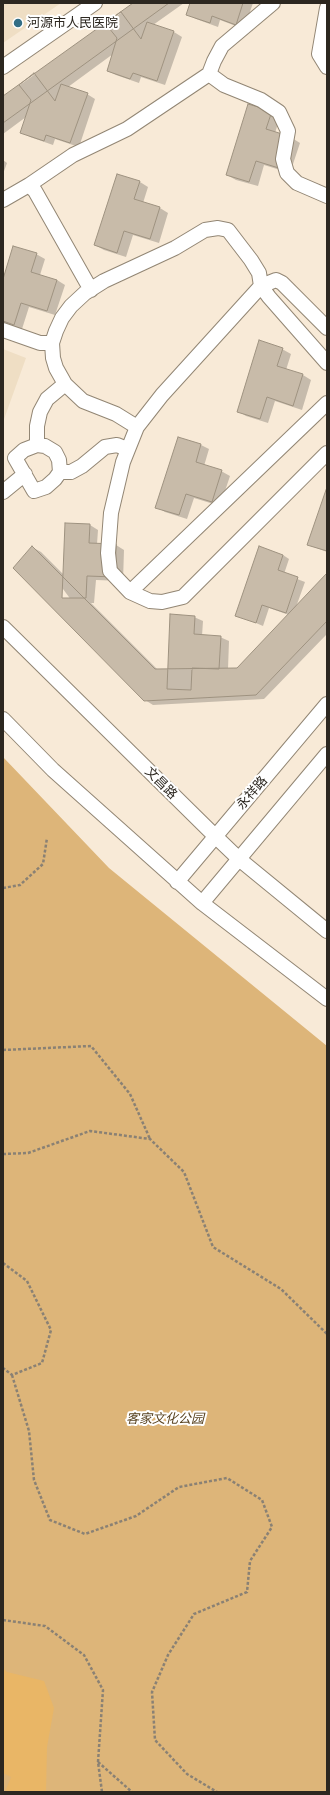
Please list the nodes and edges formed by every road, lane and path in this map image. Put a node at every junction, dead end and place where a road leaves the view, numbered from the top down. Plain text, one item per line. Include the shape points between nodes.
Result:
1 (95, 3) edge
2 (273, 3) edge
3 (327, 8) edge
4 (3, 67) edge
5 (327, 67) edge
6 (209, 74) junction
7 (29, 185) junction
8 (327, 196) edge
9 (3, 200) edge
10 (261, 286) junction
11 (91, 290) junction
12 (327, 328) edge
13 (3, 330) edge
14 (52, 343) junction
15 (327, 363) edge
16 (65, 384) junction
17 (327, 403) edge
18 (137, 427) junction
19 (37, 445) junction
20 (128, 449) junction
21 (327, 453) edge
22 (60, 472) junction
23 (25, 474) junction
24 (3, 492) edge
25 (130, 592) junction
26 (3, 628) edge
27 (327, 704) edge
28 (3, 720) edge
29 (327, 754) edge
30 (215, 836) junction
31 (47, 838) dead end
32 (239, 859) junction
33 (177, 882) junction
34 (3, 888) edge
35 (202, 903) junction
36 (327, 931) edge
37 (327, 999) edge
38 (3, 1050) edge
39 (150, 1139) junction
40 (3, 1154) edge
41 (3, 1263) edge
42 (327, 1334) edge
43 (3, 1368) edge
44 (12, 1376) junction
45 (3, 1620) edge
46 (98, 1762) junction
47 (102, 1792) edge
48 (132, 1792) edge
49 (217, 1792) edge

1 - 4 street
2 - 6 street via 222,46
3 - 5 street via 319,54
6 - 7 street via 126,129 73,155
6 - 8 street via 224,85 261,100 279,112 288,131 283,159 287,173 297,183
7 - 9 street
7 - 11 street via 42,200
10 - 11 street via 259,273 251,260 228,230 218,228 205,230
10 - 12 street via 276,280 282,283
10 - 15 street
10 - 18 street via 162,395
11 - 14 street via 71,306 62,318
13 - 14 street via 40,343
14 - 16 street via 56,368
16 - 18 street via 82,401 116,414
16 - 19 street via 47,399 40,412
17 - 25 street
18 - 20 street
19 - 22 street via 55,452
19 - 23 street via 24,450 15,458
20 - 22 street via 117,445 105,447 82,466 71,472
20 - 25 street via 111,513 108,553 110,571
21 - 25 street via 183,597 150,602
22 - 23 street via 46,487 34,491
23 - 24 street
26 - 30 street, 文昌路
27 - 30 street, 永祥路
28 - 33 street via 52,770
29 - 32 street
30 - 32 street, 文昌路
30 - 33 street, 永祥路
31 - 34 path via 43,864 20,885
32 - 35 street
32 - 36 street, 文昌路
33 - 35 street
35 - 37 street
38 - 39 path via 91,1046 130,1094
39 - 40 path via 90,1132 28,1154
39 - 42 path via 184,1172 213,1247 281,1290
41 - 44 path via 27,1281 51,1330 42,1363
43 - 44 path
44 - 49 path via 29,1431 34,1480 50,1520 85,1534 136,1516 179,1487 227,1478 262,1500 272,1526 250,1561 247,1592 194,1614 168,1655 152,1692 155,1740 187,1774
45 - 46 path via 45,1626 84,1655 103,1690
46 - 47 path
46 - 48 path

